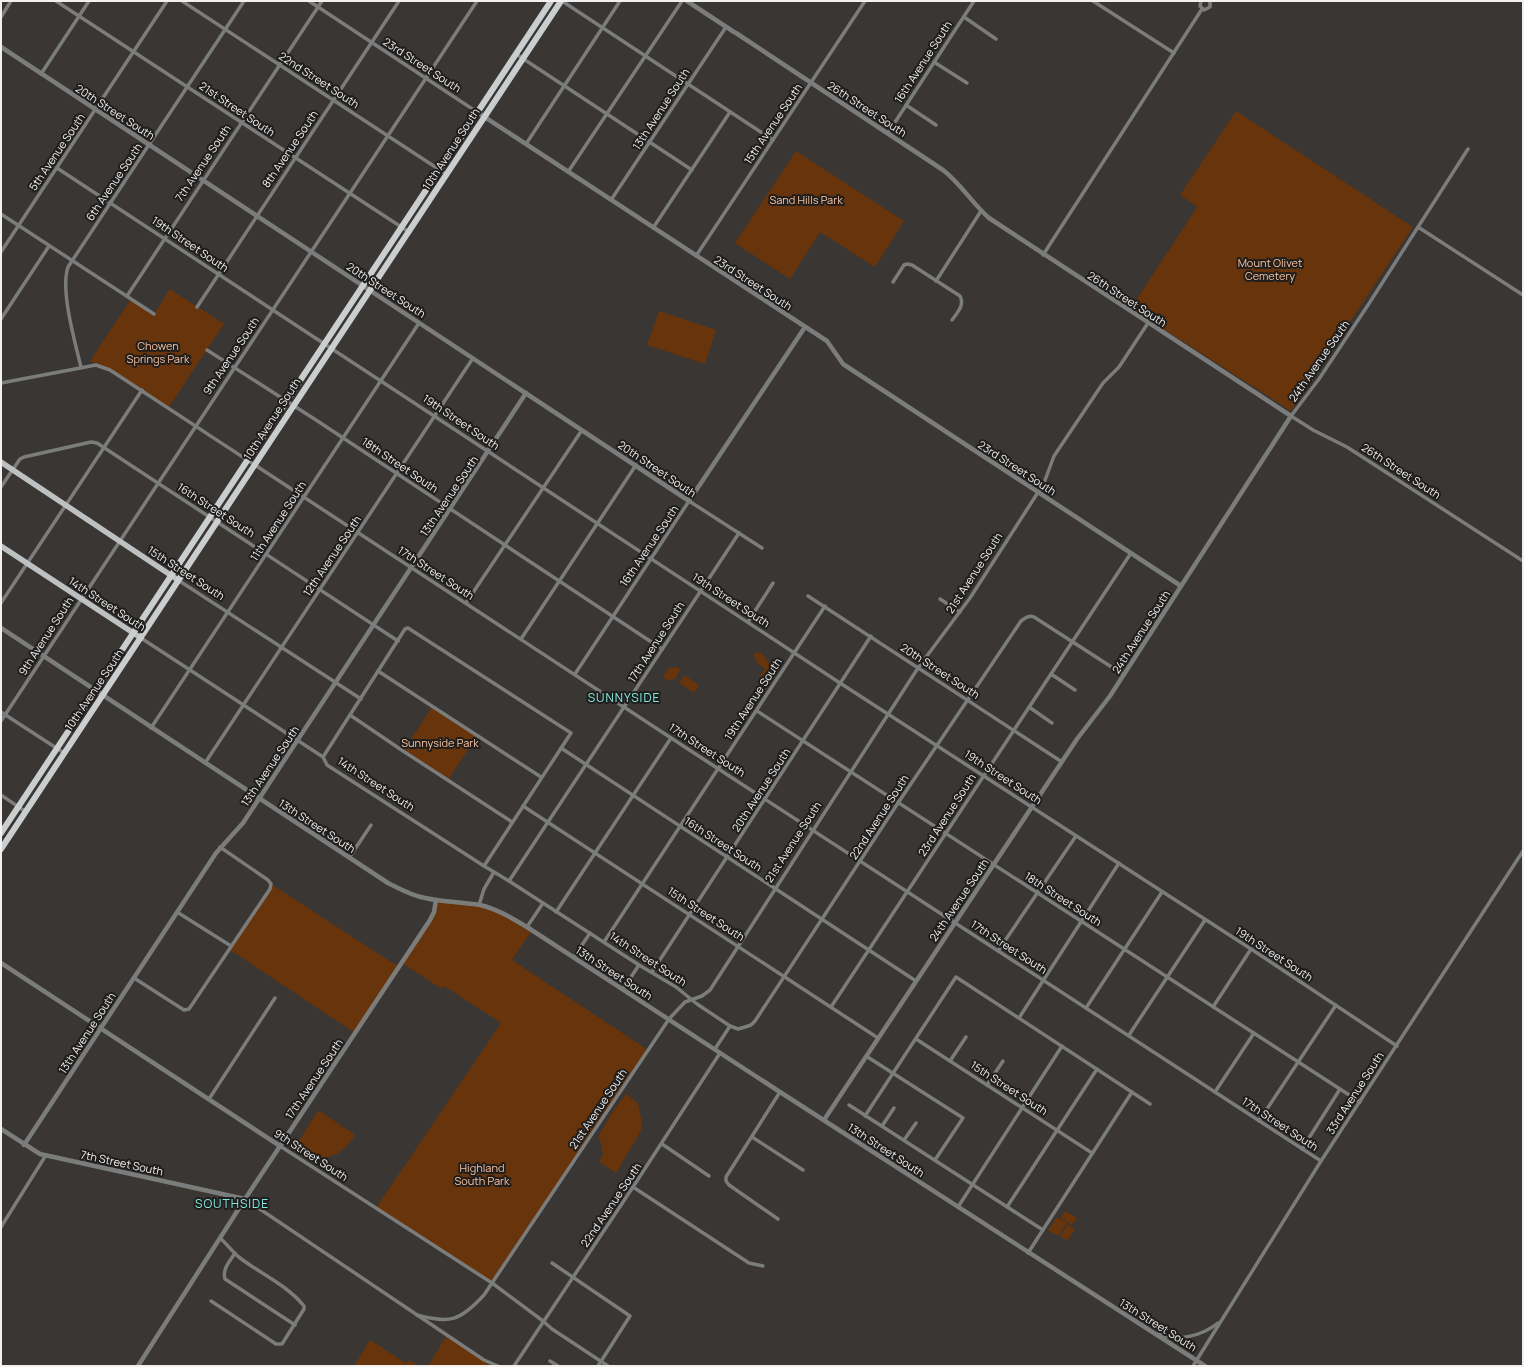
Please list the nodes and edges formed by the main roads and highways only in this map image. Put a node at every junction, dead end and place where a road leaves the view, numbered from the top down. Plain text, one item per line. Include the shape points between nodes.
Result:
1 (551, 1) edge
2 (561, 1) edge
3 (1, 462) edge
4 (1, 546) edge
5 (172, 576) junction
6 (178, 580) junction
7 (133, 633) junction
8 (141, 638) junction
9 (1, 833) edge
10 (1, 849) edge

1 - 5 highway, 10th Avenue South
2 - 6 highway, 10th Avenue South
3 - 5 main road, 15th Street South
4 - 7 main road, 14th Street South
5 - 6 main road, 15th Street South
5 - 7 highway, 10th Avenue South
6 - 8 highway, 10th Avenue South
7 - 8 main road, 14th Street South
7 - 9 highway, 10th Avenue South
8 - 10 highway, 10th Avenue South

